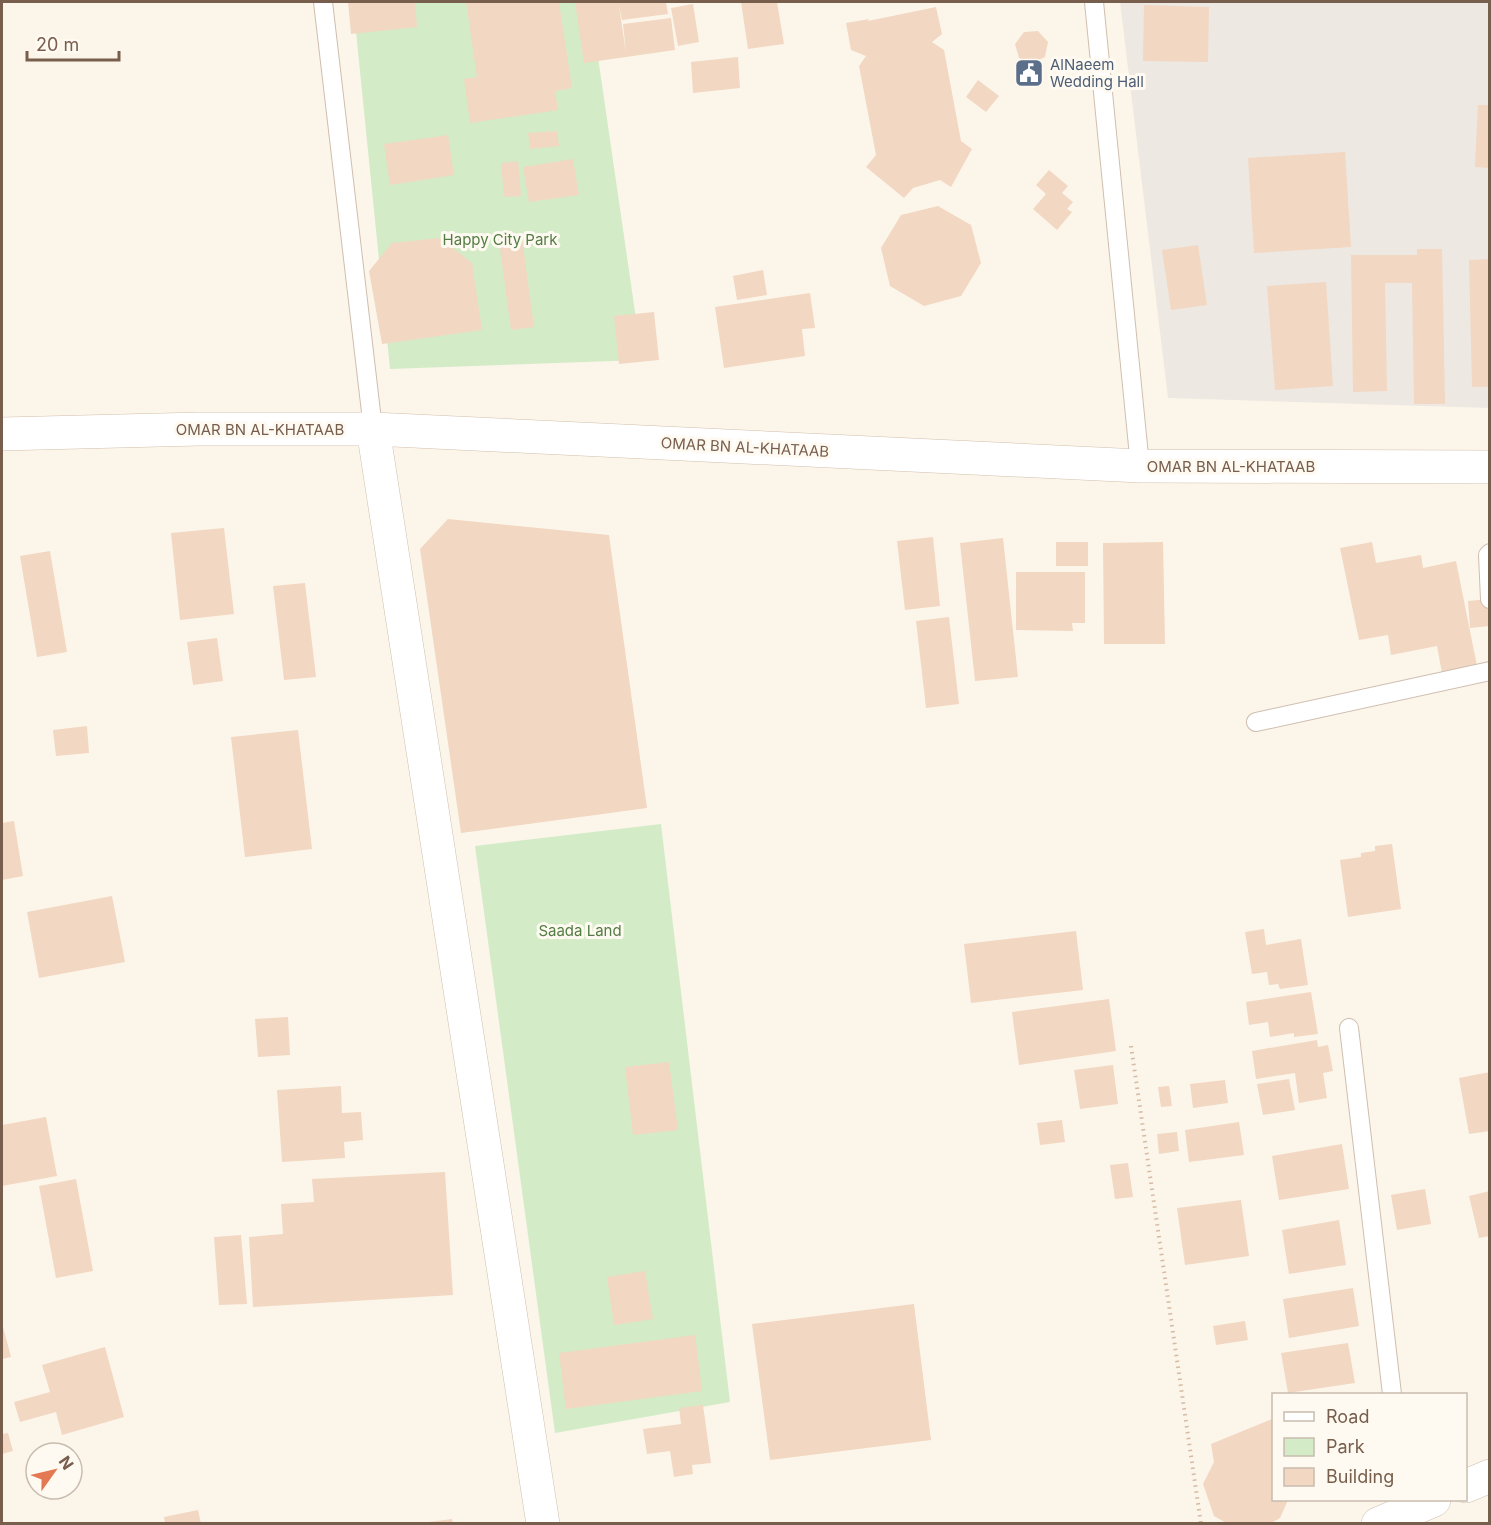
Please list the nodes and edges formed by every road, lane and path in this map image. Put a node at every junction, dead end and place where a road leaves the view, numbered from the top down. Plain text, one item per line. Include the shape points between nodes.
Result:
1 (323, 2) edge
2 (1094, 2) edge
3 (373, 429) junction
4 (2, 434) edge
5 (1140, 466) junction
6 (1490, 467) edge
7 (1490, 553) edge
8 (1490, 599) edge
9 (1490, 672) edge
10 (1256, 722) dead end
11 (1349, 1028) dead end
12 (1131, 1046) dead end
13 (1392, 1393) edge
14 (1490, 1476) edge
15 (1467, 1486) edge
16 (543, 1524) edge
17 (1201, 1524) edge

1 - 3 lane
2 - 5 lane
3 - 4 main road, OMAR BN AL-KHATAAB
3 - 5 main road, OMAR BN AL-KHATAAB
3 - 16 main road
5 - 6 main road, OMAR BN AL-KHATAAB
7 - 8 lane
9 - 10 lane
11 - 13 lane
12 - 17 path
14 - 15 main road

